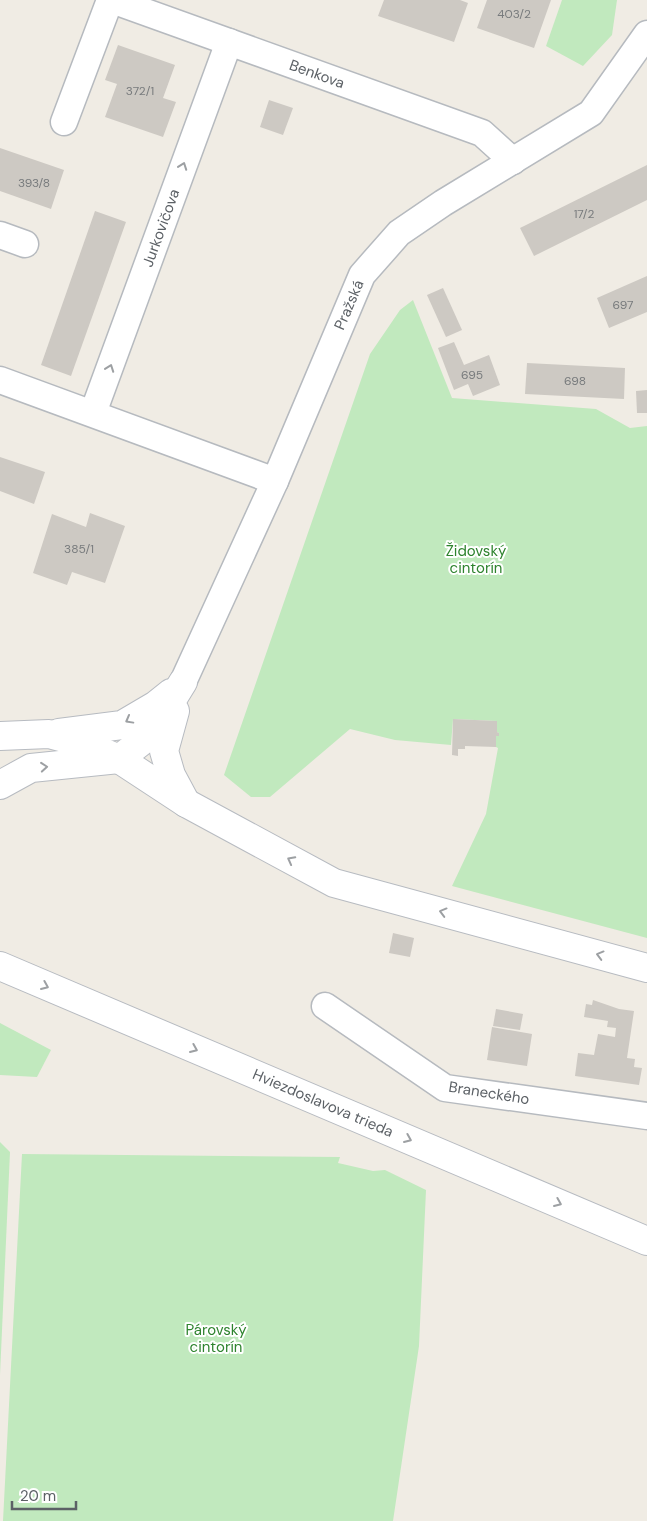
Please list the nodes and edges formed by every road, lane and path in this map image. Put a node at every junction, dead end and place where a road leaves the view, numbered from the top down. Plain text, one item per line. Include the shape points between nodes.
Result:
1 (111, 0) edge
2 (647, 34) edge
3 (229, 42) junction
4 (64, 122) dead end
5 (513, 161) junction
6 (0, 235) edge
7 (25, 244) dead end
8 (0, 380) edge
9 (93, 414) junction
10 (275, 480) junction
11 (183, 682) junction
12 (49, 734) junction
13 (5, 740) edge
14 (119, 759) junction
15 (0, 785) edge
16 (186, 804) junction
17 (0, 966) edge
18 (647, 968) edge
19 (326, 1006) dead end
20 (647, 1116) edge
21 (647, 1241) edge

1 - 3 street, Benkova
1 - 4 street
2 - 5 street, Pražská via 591,113
3 - 5 street, Benkova via 482,133
9 -> 3 street, Jurkovičova
5 - 10 street, Pražská via 399,233 362,275
6 - 7 street
8 - 9 street
9 - 10 street
10 - 11 street, Pražská
11 -> 12 street via 156,705 122,725
11 - 14 street via 151,734
11 - 16 street via 164,751 171,775
12 - 13 street
12 - 14 street via 79,742
15 -> 14 street via 31,768
14 - 16 street
18 -> 16 street via 334,883
17 -> 21 street, Hviezdoslavova trieda
19 - 20 street, Braneckého via 445,1088

